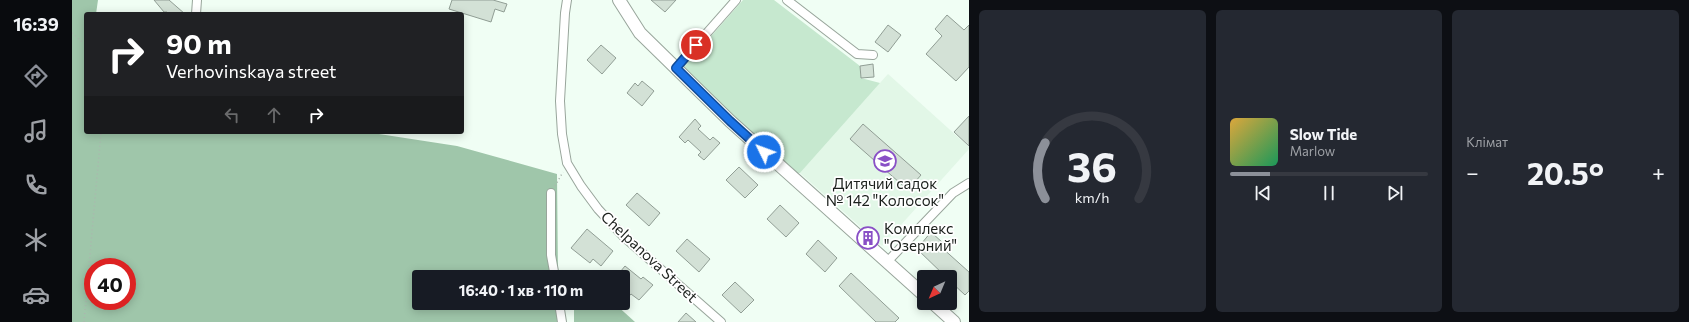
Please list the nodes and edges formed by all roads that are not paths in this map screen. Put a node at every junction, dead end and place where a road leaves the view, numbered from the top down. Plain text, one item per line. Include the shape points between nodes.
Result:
1 (197, 0) edge
2 (567, 0) edge
3 (618, 0) edge
4 (736, 0) edge
5 (787, 0) edge
6 (196, 12) edge
7 (873, 55) dead end
8 (676, 68) junction
9 (969, 183) edge
10 (551, 193) road end
11 (887, 262) junction
12 (554, 270) edge
13 (917, 289) edge
14 (560, 310) edge
15 (941, 310) edge
16 (562, 322) edge
17 (721, 322) edge
18 (954, 322) edge

1 - 6 street
2 - 17 street, Chelpanova Street via 560,101 567,163 593,203 624,237
3 - 8 street via 640,33
4 - 8 street
5 - 7 street via 857,54
8 - 11 street via 730,121
9 - 11 street via 953,193
10 - 12 street via 551,256
11 - 13 street
14 - 16 street
15 - 18 street

